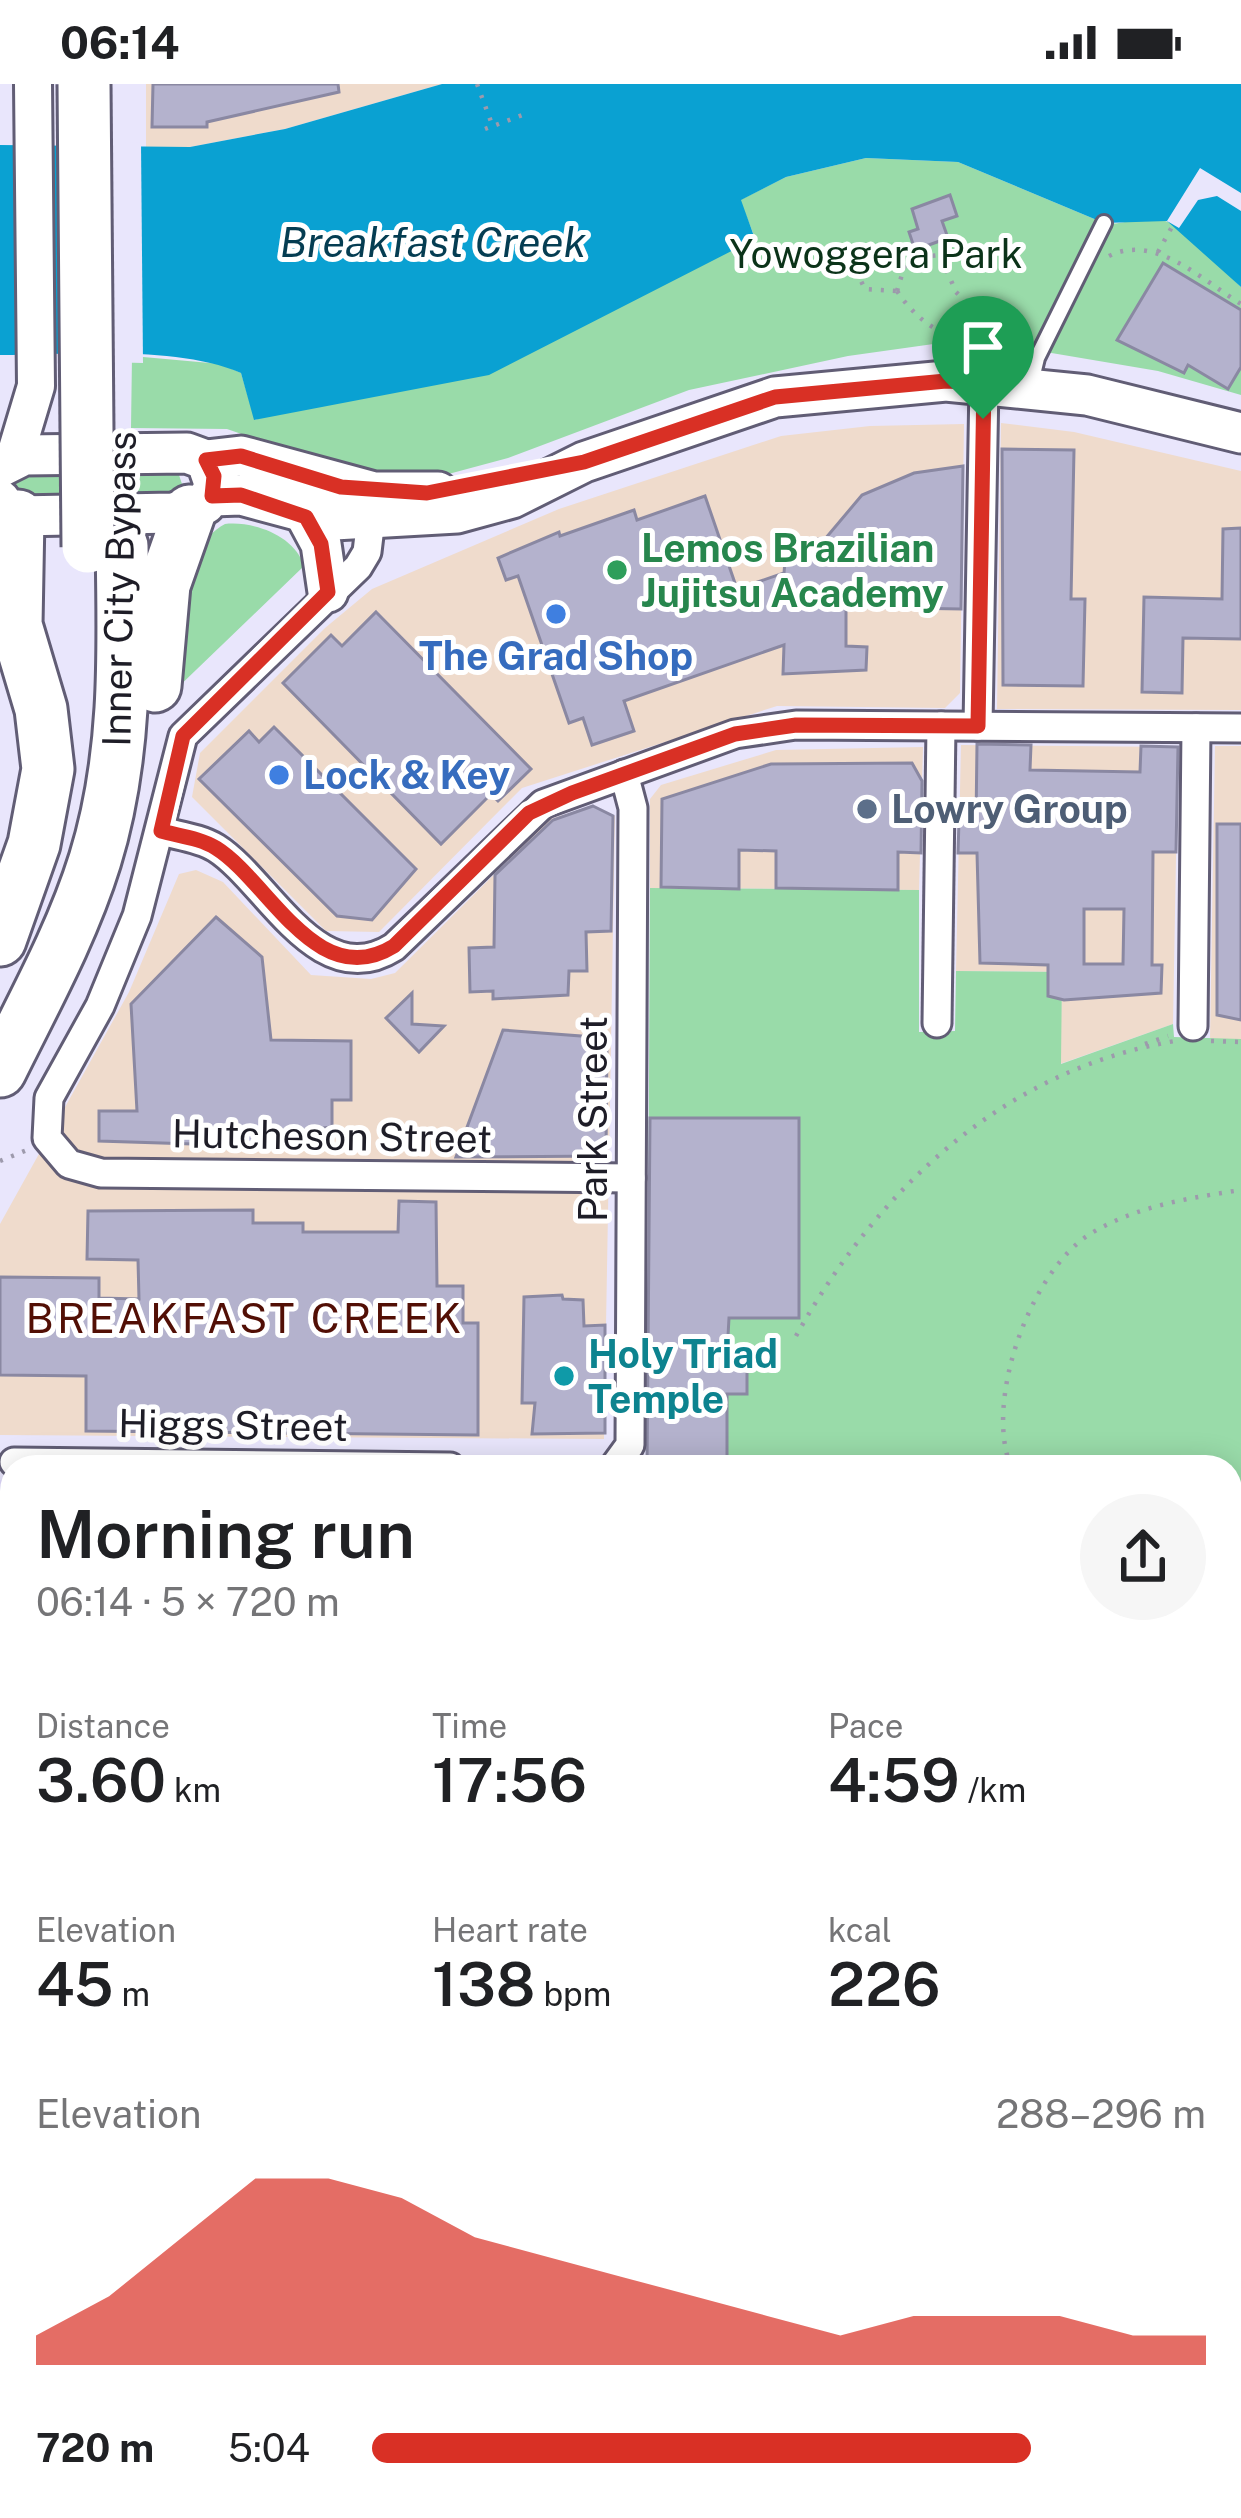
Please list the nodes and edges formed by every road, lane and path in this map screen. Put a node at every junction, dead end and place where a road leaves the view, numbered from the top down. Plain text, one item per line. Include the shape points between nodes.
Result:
1 (33, 84) edge
2 (84, 84) edge
3 (118, 84) edge
4 (477, 84) edge
5 (525, 115) dead end
6 (1104, 223) dead end
7 (1173, 224) dead end
8 (1129, 246) dead end
9 (1158, 252) junction
10 (856, 271) dead end
11 (897, 291) junction
12 (1241, 304) edge
13 (974, 309) dead end
14 (978, 364) junction
15 (36, 386) junction
16 (1030, 387) junction
17 (1241, 433) edge
18 (69, 455) junction
19 (7, 462) edge
20 (203, 489) junction
21 (373, 506) junction
22 (6, 509) edge
23 (306, 517) junction
24 (105, 546) junction
25 (328, 592) junction
26 (940, 726) junction
27 (978, 726) junction
28 (1196, 728) junction
29 (1241, 728) edge
30 (624, 774) junction
31 (161, 831) junction
32 (0, 940) edge
33 (21, 995) edge
34 (937, 1023) dead end
35 (1186, 1036) junction
36 (1241, 1042) edge
37 (0, 1071) edge
38 (43, 1142) junction
39 (0, 1161) edge
40 (631, 1178) junction
41 (1241, 1190) edge
42 (796, 1336) dead end
43 (624, 1455) edge
44 (1006, 1455) edge

1 - 15 street
2 - 24 highway, Inner City Bypass, bridge
3 - 24 highway, Inner City Bypass
4 - 5 path via 489,128
6 - 16 lane
7 - 9 path
8 - 9 path
9 - 12 path
10 - 11 path via 866,289
11 - 13 path via 907,258 929,252 940,255 956,292
11 - 14 path via 912,314
14 - 16 main road
14 - 21 main road via 775,397 584,462 488,505
14 - 27 street
15 - 18 street
15 - 19 street
16 - 17 main road
18 - 19 main road
18 - 20 main road via 188,453
20 - 21 main road via 241,456
20 - 22 main road
20 - 23 main road
20 - 33 highway via 164,586 151,742 123,867 72,973
21 - 23 main road
21 - 25 street via 363,560
22 - 32 highway via 16,625 41,709 48,769 34,844
23 - 25 main road via 321,544
24 - 33 highway, Inner City Bypass via 79,783
25 - 31 street via 183,736
26 - 27 street
26 - 30 street via 735,734
26 - 34 street
27 - 28 street
28 - 29 street
28 - 35 street
30 - 31 street via 529,813 394,946 375,955 317,946 214,847
30 - 40 street, Park Street via 633,808
31 - 38 street via 120,962 46,1106
33 - 37 highway, Inner City Bypass
35 - 36 path
35 - 42 path via 1134,1048 1021,1097 892,1195 836,1265
38 - 39 path
38 - 40 street, Hutcheson Street via 69,1164 101,1172
40 - 43 street, Park Street
41 - 44 path via 1158,1203 1087,1236 1035,1298 1006,1374

